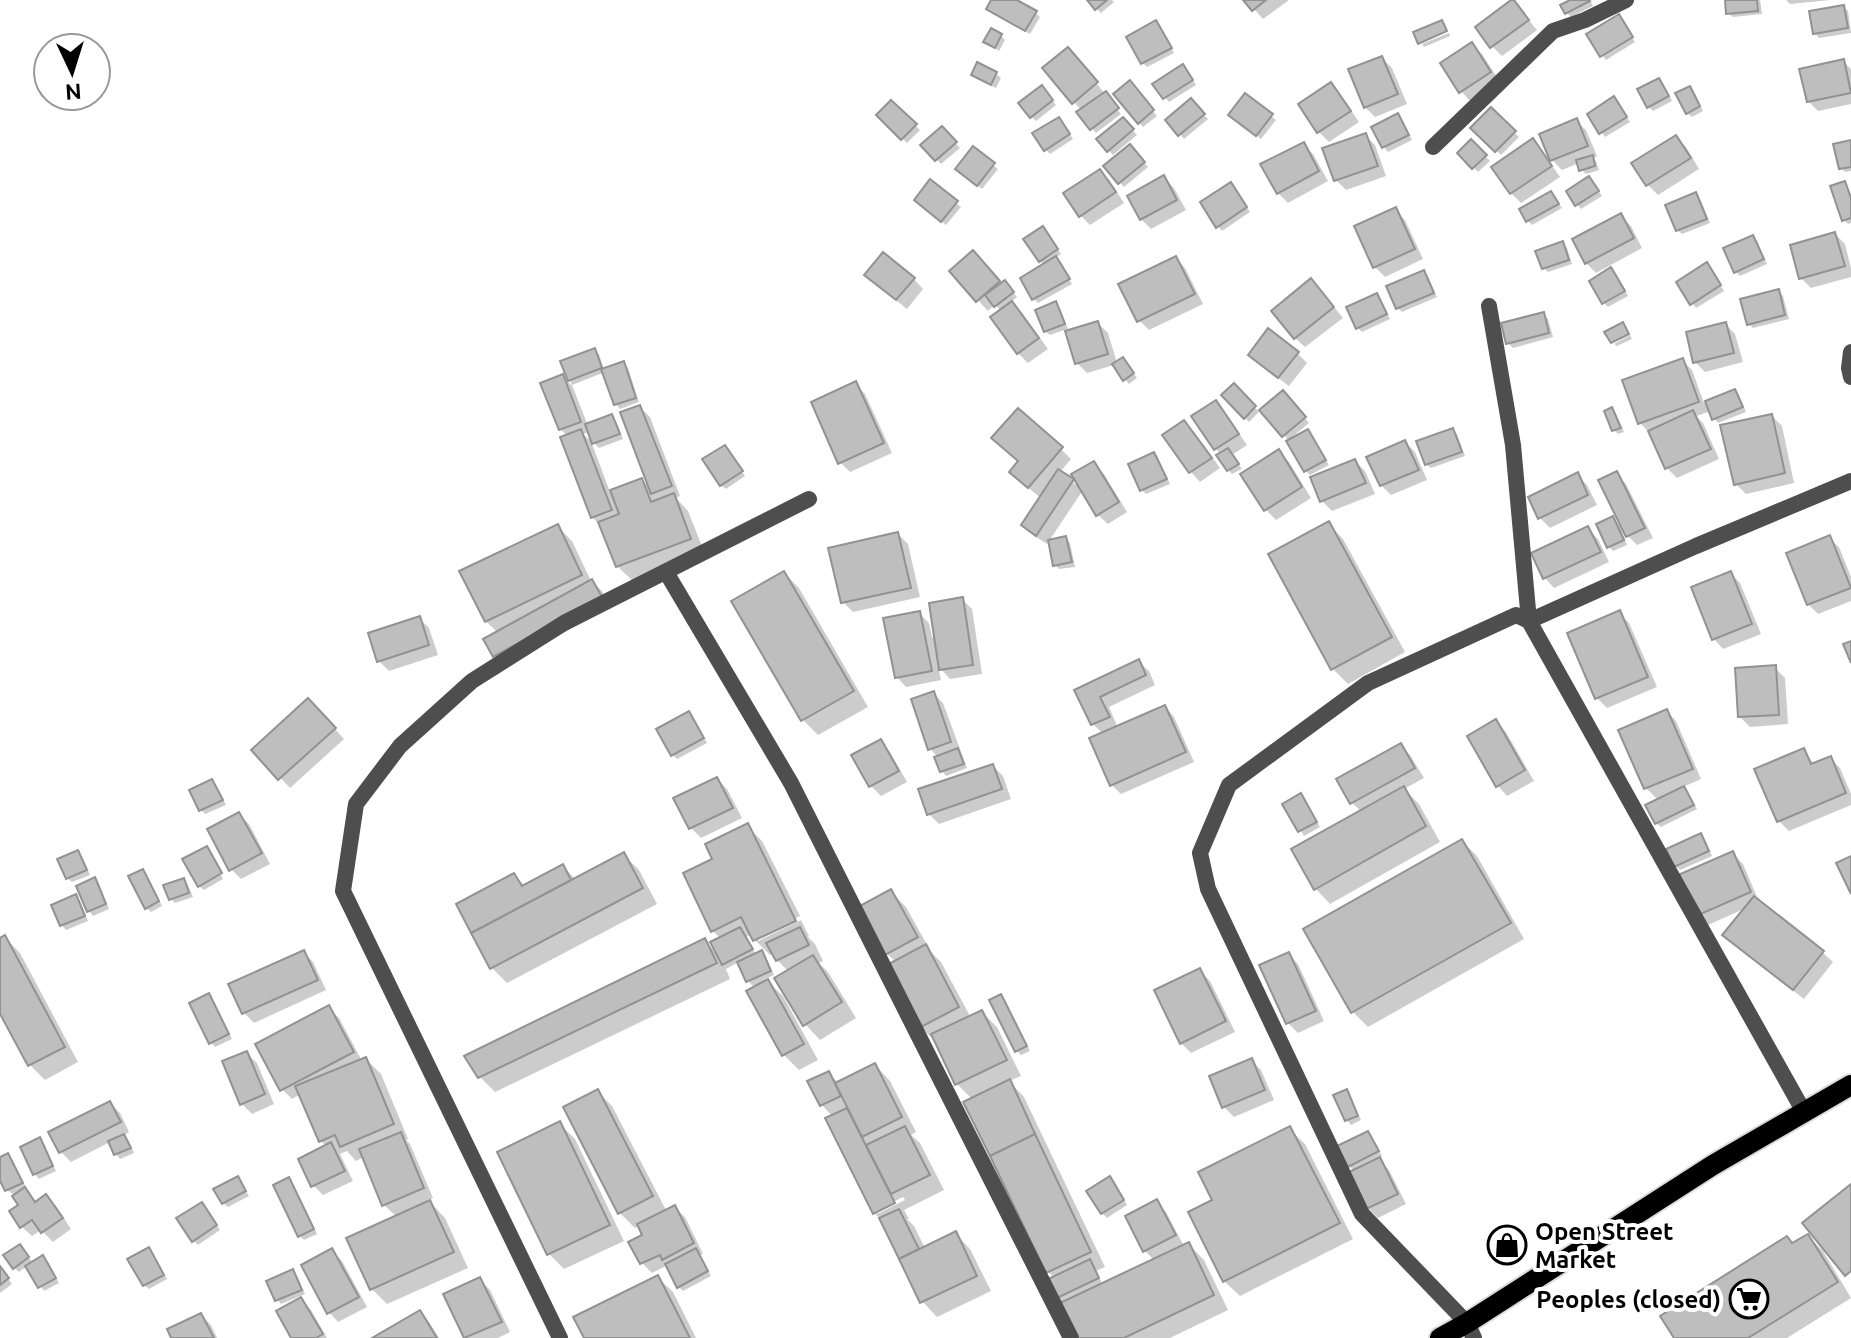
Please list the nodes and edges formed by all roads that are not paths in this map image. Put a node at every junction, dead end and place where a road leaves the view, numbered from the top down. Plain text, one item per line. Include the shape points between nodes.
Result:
1 (1626, 0) edge
2 (1433, 147) dead end
3 (1489, 306) dead end
4 (1851, 352) edge
5 (1851, 377) edge
6 (1851, 481) edge
7 (809, 499) dead end
8 (666, 572) junction
9 (1529, 621) junction
10 (1851, 1085) edge
11 (1804, 1112) junction
12 (1470, 1330) edge
13 (560, 1338) edge
14 (1071, 1338) edge
15 (1440, 1338) edge

1 - 2 street via 1553,31
3 - 9 street via 1513,445
4 - 5 street
6 - 9 street
7 - 8 street
8 - 13 street via 564,623 472,681 400,746 356,804 343,891
8 - 14 street via 791,783
9 - 11 street
9 - 12 street via 1516,615 1368,683 1229,785 1200,853 1208,889 1362,1214
10 - 11 main road
11 - 12 main road via 1713,1165
12 - 15 main road

